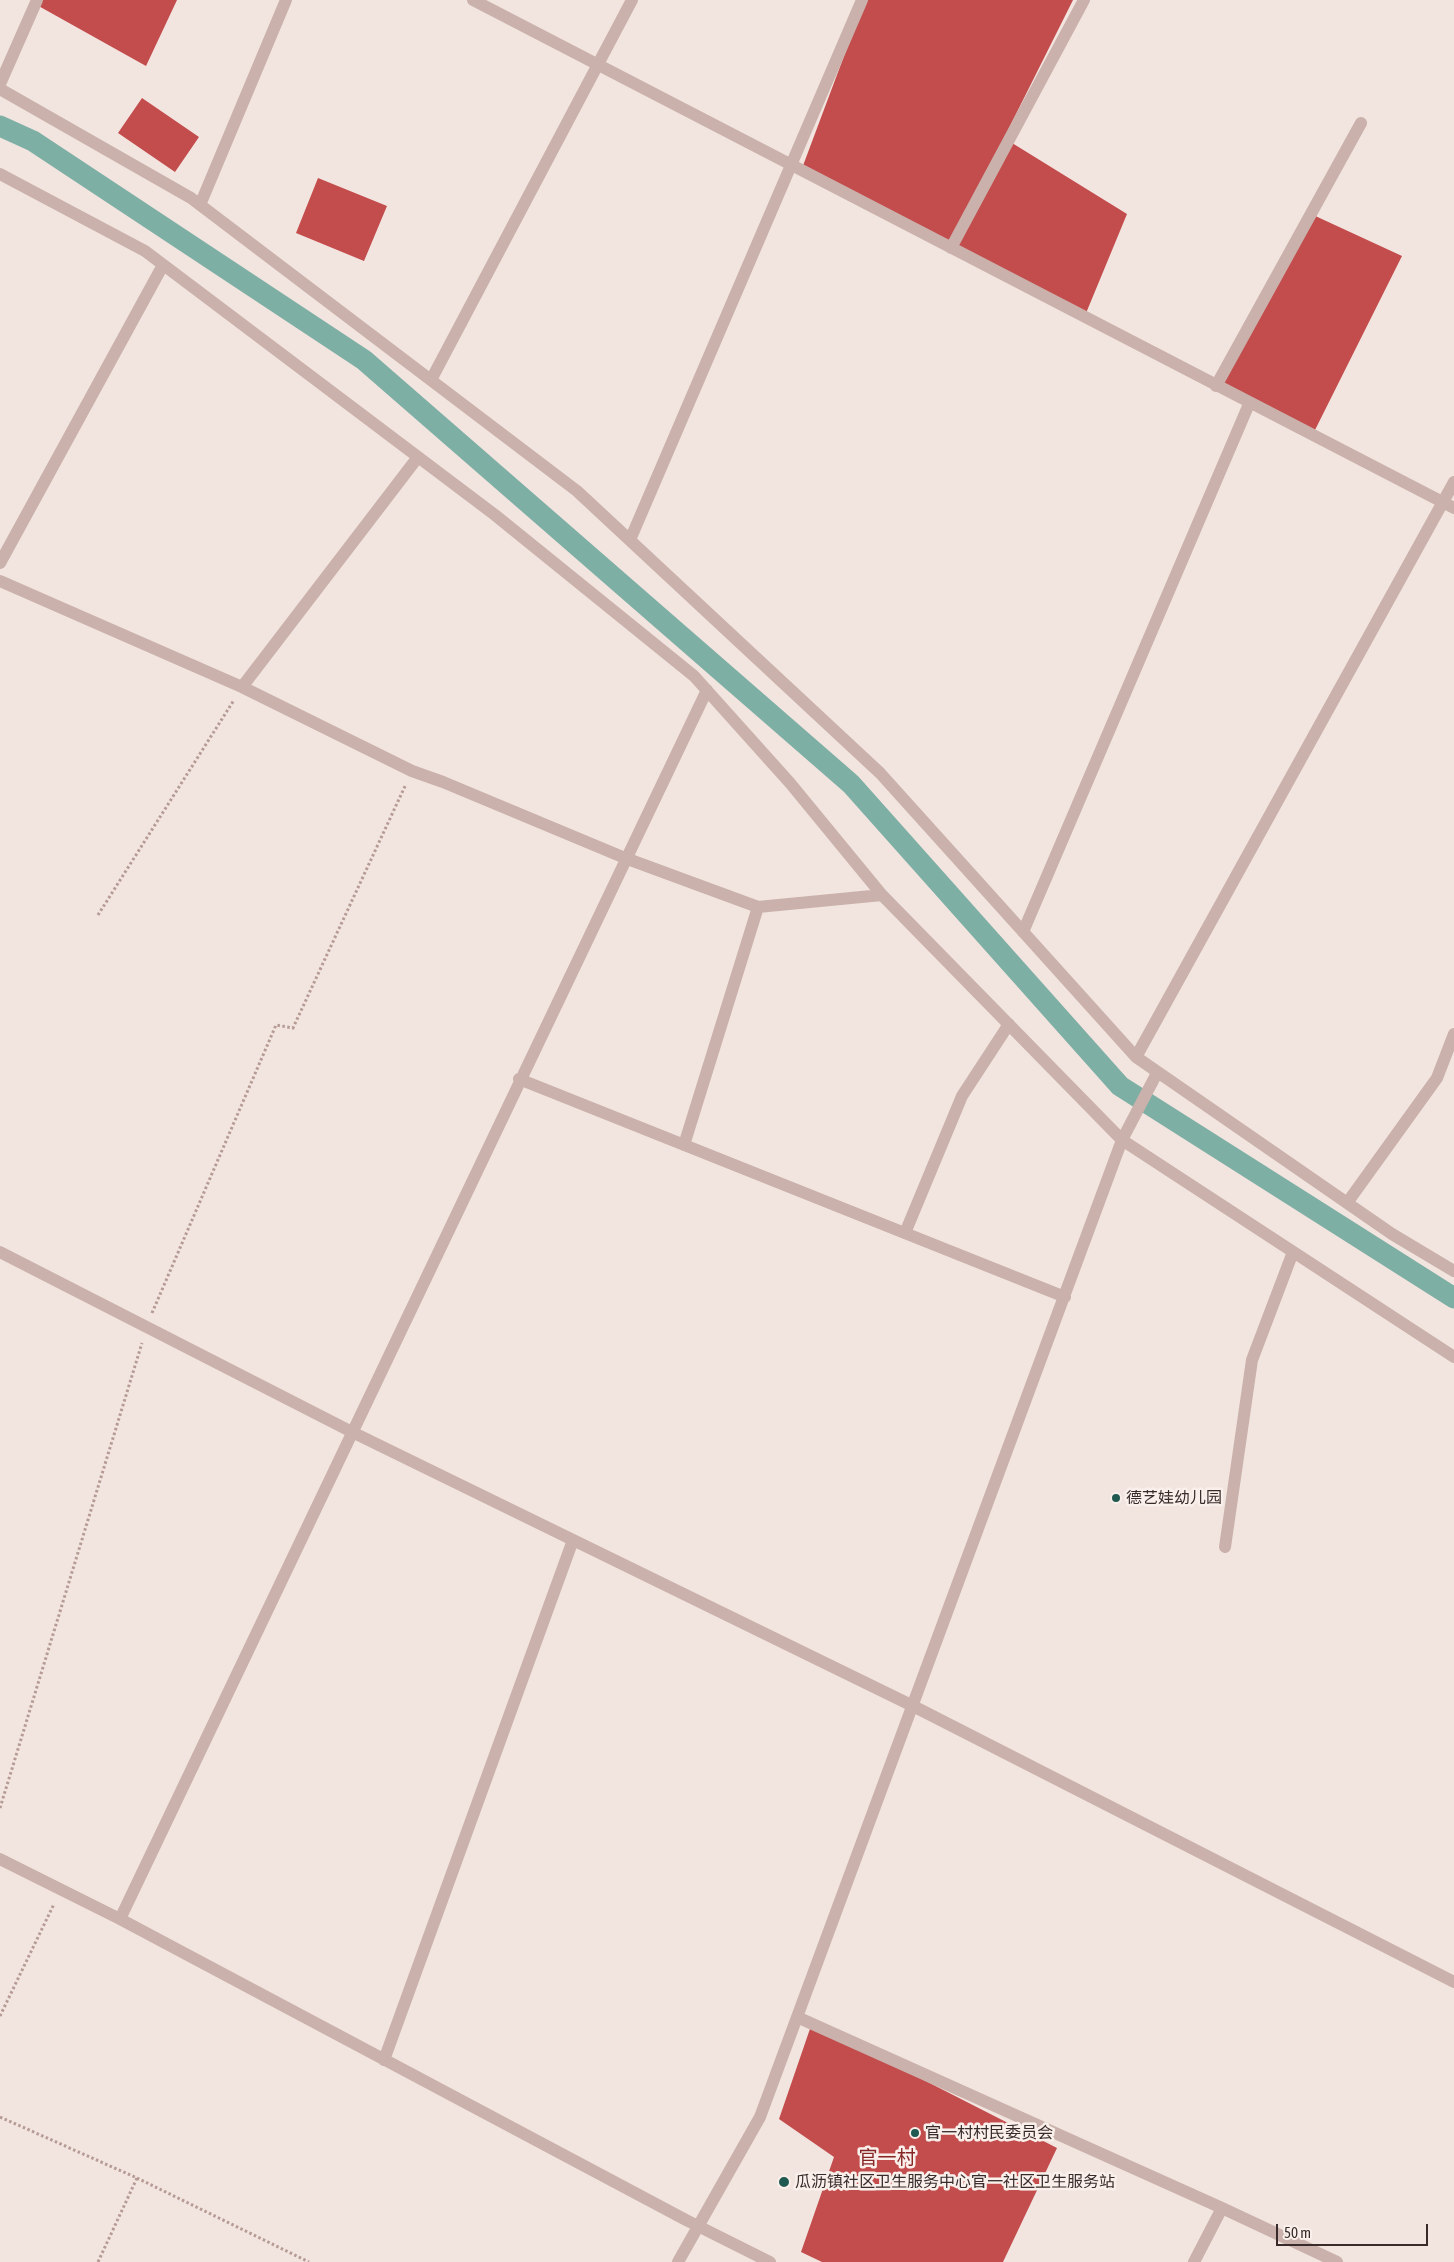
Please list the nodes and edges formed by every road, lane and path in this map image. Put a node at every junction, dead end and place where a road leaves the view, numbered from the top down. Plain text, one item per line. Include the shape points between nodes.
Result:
1 (37, 0) edge
2 (286, 0) edge
3 (473, 0) edge
4 (632, 0) edge
5 (862, 0) edge
6 (1084, 0) edge
7 (598, 65) junction
8 (0, 84) edge
9 (0, 89) edge
10 (1361, 123) dead end
11 (791, 165) junction
12 (1, 176) edge
13 (200, 206) junction
14 (951, 248) junction
15 (163, 265) junction
16 (431, 380) junction
17 (1216, 386) junction
18 (1249, 404) junction
19 (418, 457) junction
20 (1454, 482) edge
21 (1448, 506) edge
22 (630, 540) junction
23 (0, 563) edge
24 (0, 581) edge
25 (242, 687) junction
26 (706, 690) junction
27 (412, 771) junction
28 (625, 858) junction
29 (882, 895) junction
30 (758, 907) junction
31 (98, 914) dead end
32 (1023, 932) junction
33 (1009, 1024) junction
34 (1454, 1034) edge
35 (1136, 1057) junction
36 (1157, 1073) junction
37 (520, 1079) junction
38 (1122, 1140) junction
39 (684, 1145) junction
40 (1347, 1203) junction
41 (905, 1233) junction
42 (0, 1252) edge
43 (1293, 1252) junction
44 (1454, 1271) edge
45 (1064, 1297) junction
46 (147, 1327) junction
47 (1454, 1357) edge
48 (352, 1432) junction
49 (573, 1540) junction
50 (1225, 1547) dead end
51 (913, 1706) junction
52 (0, 1808) edge
53 (0, 1859) edge
54 (61, 1890) junction
55 (120, 1919) junction
56 (1454, 1982) edge
57 (0, 2016) edge
58 (797, 2017) junction
59 (384, 2060) junction
60 (0, 2118) edge
61 (137, 2178) junction
62 (1222, 2208) junction
63 (698, 2226) junction
64 (98, 2262) edge
65 (309, 2262) edge
66 (678, 2262) edge
67 (770, 2262) edge
68 (1194, 2262) edge
69 (1337, 2262) edge

1 - 8 street
2 - 13 street
3 - 7 street
4 - 7 street
5 - 11 street
6 - 14 street
7 - 11 street
7 - 16 street
9 - 13 street
10 - 17 street
11 - 14 street
11 - 22 street
12 - 15 street via 145,251
13 - 16 street
14 - 17 street
15 - 19 street
15 - 23 street
16 - 22 street via 577,491
17 - 18 street
18 - 21 street
18 - 32 street
19 - 25 street
19 - 26 street via 495,515 694,676
20 - 21 street
21 - 35 street
22 - 32 street via 880,773
24 - 25 street
25 - 27 street
25 - 31 path
26 - 28 street
26 - 29 street via 790,783
27 - 28 street
27 - 46 path via 293,1028 276,1026
28 - 30 street
28 - 37 street
29 - 30 street
29 - 33 street
30 - 39 street
32 - 35 street
33 - 38 street
33 - 41 street via 962,1096
34 - 40 street via 1437,1078
35 - 36 street
36 - 38 street
36 - 40 street
37 - 39 street
37 - 48 street
38 - 43 street
38 - 45 street
39 - 41 street
40 - 44 street
41 - 45 street
42 - 46 street
43 - 47 street
43 - 50 street via 1252,1360
45 - 51 street
46 - 48 street
46 - 52 path
48 - 49 street
48 - 55 street
49 - 51 street
49 - 59 street
51 - 56 street
51 - 58 street
53 - 54 street
54 - 55 street
54 - 57 path
55 - 59 street
58 - 62 street
58 - 63 street via 760,2117
59 - 63 street
60 - 61 path
61 - 64 path
61 - 65 path
62 - 68 street
62 - 69 street
63 - 66 street
63 - 67 street

